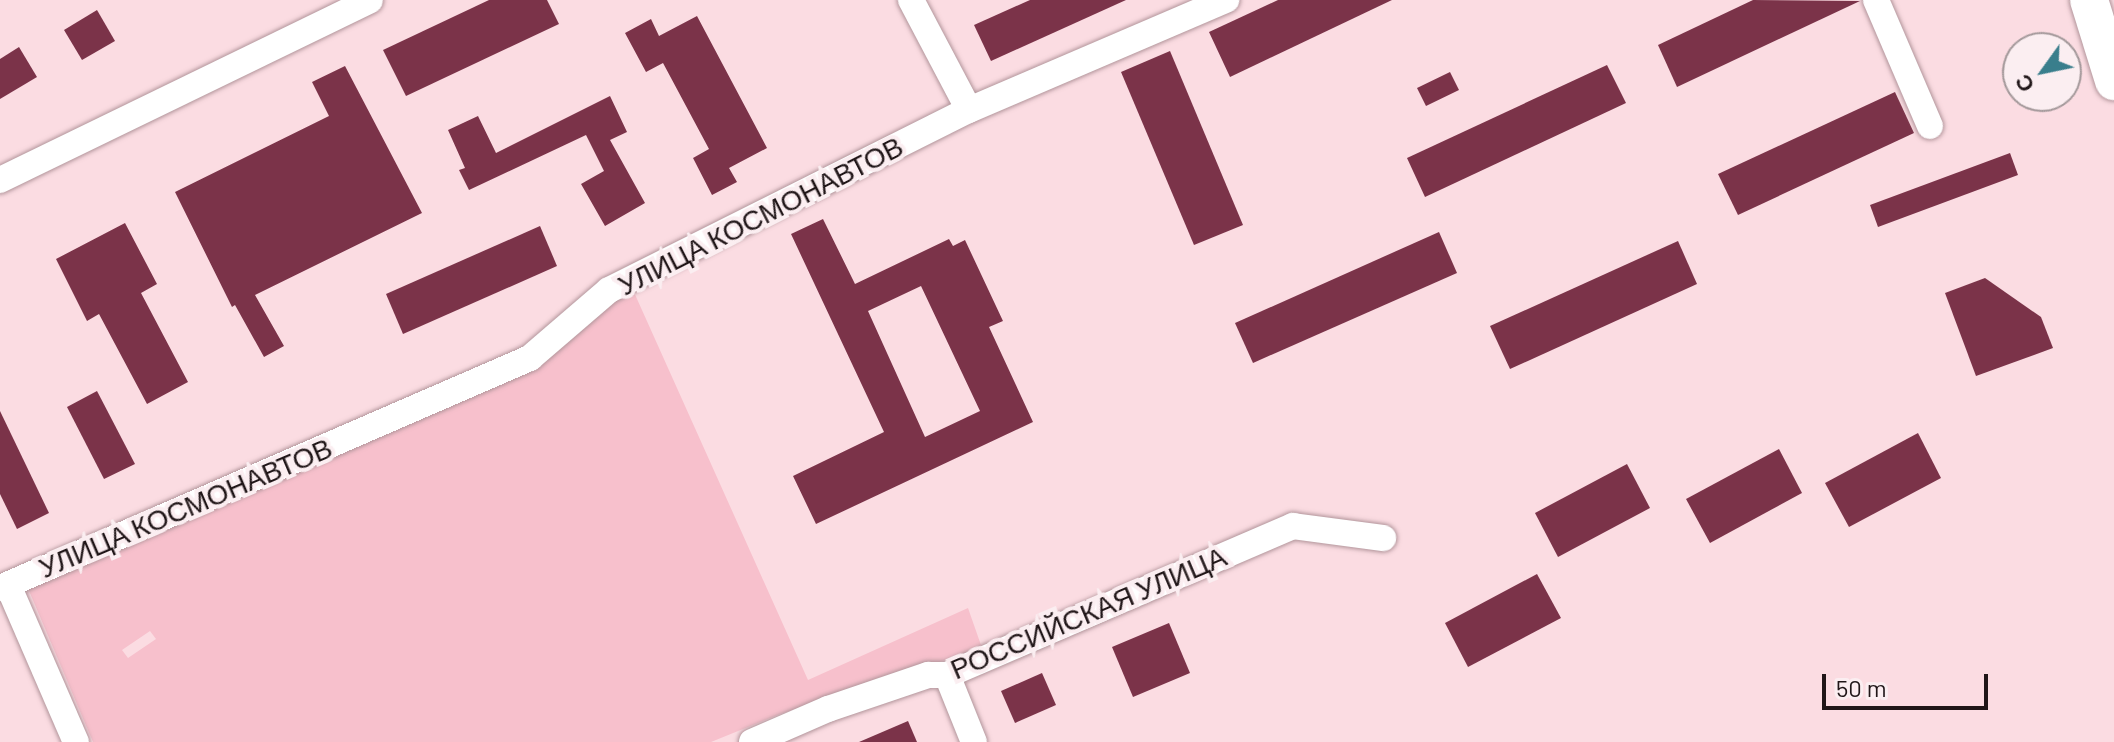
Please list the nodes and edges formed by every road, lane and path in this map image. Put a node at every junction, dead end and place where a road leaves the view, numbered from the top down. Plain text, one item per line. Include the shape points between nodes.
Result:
1 (370, 0) edge
2 (911, 0) edge
3 (1226, 0) edge
4 (1876, 0) edge
5 (2089, 0) edge
6 (2114, 81) edge
7 (969, 110) junction
8 (1930, 126) dead end
9 (0, 180) edge
10 (1383, 538) dead end
11 (4, 586) edge
12 (947, 675) junction
13 (76, 742) edge
14 (752, 742) edge
15 (974, 742) edge

1 - 9 street
2 - 7 street
3 - 7 street, УЛИЦА КОСМОНАВТОВ
4 - 8 street
5 - 6 street
7 - 11 street, УЛИЦА КОСМОНАВТОВ via 609,290 530,358
10 - 12 street, РОССИЙСКАЯ УЛИЦА via 1293,526
11 - 13 street
12 - 14 street, РОССИЙСКАЯ УЛИЦА via 928,675 828,709
12 - 15 street

